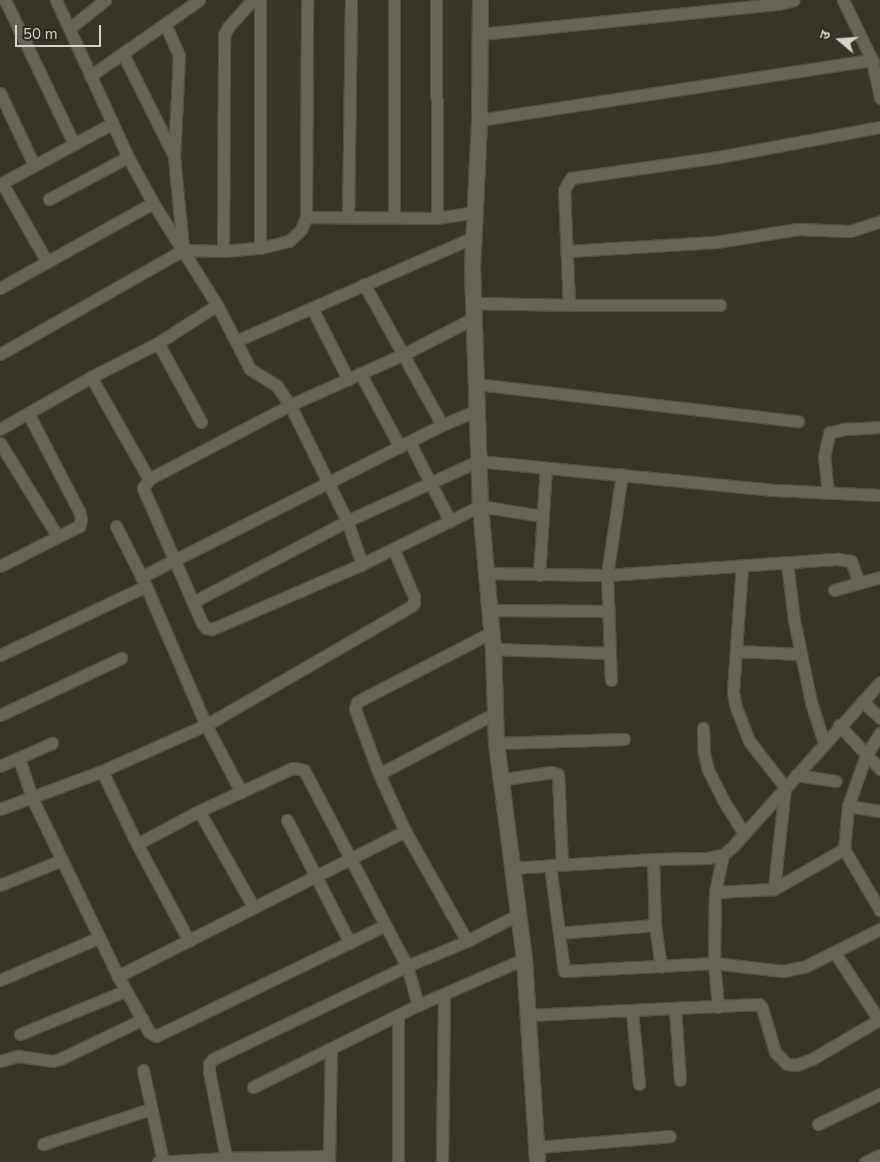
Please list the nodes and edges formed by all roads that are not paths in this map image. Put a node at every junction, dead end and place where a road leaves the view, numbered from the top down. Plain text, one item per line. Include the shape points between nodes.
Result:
1 (5, 0) edge
2 (56, 0) edge
3 (105, 0) edge
4 (199, 0) edge
5 (252, 0) edge
6 (260, 0) edge
7 (307, 0) edge
8 (351, 0) edge
9 (394, 0) edge
10 (436, 0) edge
11 (480, 0) edge
12 (794, 0) edge
13 (843, 0) edge
14 (777, 2) edge
15 (164, 24) junction
16 (70, 28) junction
17 (481, 34) junction
18 (122, 54) junction
19 (872, 60) junction
20 (90, 76) junction
21 (0, 93) edge
22 (880, 98) edge
23 (478, 120) junction
24 (113, 123) junction
25 (880, 127) edge
26 (74, 144) junction
27 (128, 157) junction
28 (174, 157) junction
29 (34, 165) junction
30 (1, 183) edge
31 (50, 199) dead end
32 (153, 203) junction
33 (474, 212) junction
34 (348, 216) junction
35 (306, 217) junction
36 (394, 217) junction
37 (437, 218) junction
38 (880, 221) edge
39 (472, 238) junction
40 (260, 248) junction
41 (183, 250) junction
42 (223, 251) junction
43 (568, 251) junction
44 (47, 262) junction
45 (364, 284) junction
46 (0, 288) edge
47 (473, 302) junction
48 (217, 305) junction
49 (569, 305) junction
50 (720, 305) dead end
51 (312, 308) junction
52 (472, 319) junction
53 (238, 340) junction
54 (158, 343) junction
55 (0, 354) edge
56 (404, 354) junction
57 (360, 373) junction
58 (90, 377) junction
59 (348, 379) junction
60 (476, 384) junction
61 (290, 405) junction
62 (477, 410) junction
63 (28, 413) junction
64 (798, 420) dead end
65 (201, 422) dead end
66 (442, 425) junction
67 (880, 427) edge
68 (0, 429) edge
69 (0, 443) edge
70 (405, 445) junction
71 (478, 461) junction
72 (546, 468) junction
73 (622, 474) junction
74 (149, 479) junction
75 (328, 482) junction
76 (432, 484) junction
77 (828, 493) junction
78 (880, 495) edge
79 (480, 506) junction
80 (542, 516) junction
81 (347, 521) junction
82 (450, 521) junction
83 (116, 526) dead end
84 (58, 537) junction
85 (394, 550) junction
86 (174, 560) junction
87 (787, 563) junction
88 (362, 564) junction
89 (0, 566) edge
90 (742, 566) junction
91 (486, 574) junction
92 (540, 575) junction
93 (607, 575) junction
94 (880, 577) edge
95 (144, 582) junction
96 (859, 583) junction
97 (834, 590) dead end
98 (193, 602) junction
99 (489, 610) junction
100 (608, 611) junction
101 (492, 632) junction
102 (493, 649) junction
103 (736, 651) junction
104 (610, 653) junction
105 (801, 654) junction
106 (0, 655) edge
107 (121, 658) dead end
108 (611, 680) dead end
109 (880, 682) edge
110 (862, 701) junction
111 (495, 713) junction
112 (0, 715) edge
113 (880, 718) edge
114 (206, 725) junction
115 (839, 725) junction
116 (703, 728) dead end
117 (880, 733) edge
118 (624, 739) dead end
119 (52, 743) dead end
120 (496, 743) junction
121 (824, 743) junction
122 (866, 756) junction
123 (19, 758) junction
124 (0, 766) edge
125 (880, 769) edge
126 (102, 771) junction
127 (379, 774) junction
128 (796, 775) junction
129 (499, 780) junction
130 (836, 781) dead end
131 (785, 787) junction
132 (241, 792) junction
133 (31, 796) junction
134 (848, 806) junction
135 (0, 809) edge
136 (199, 811) junction
137 (880, 811) edge
138 (287, 820) dead end
139 (405, 831) junction
140 (744, 834) junction
141 (137, 844) junction
142 (844, 849) junction
143 (724, 854) junction
144 (352, 859) junction
145 (652, 859) junction
146 (62, 860) junction
147 (550, 865) junction
148 (562, 865) junction
149 (511, 868) junction
150 (316, 874) junction
151 (0, 885) edge
152 (774, 889) junction
153 (715, 892) junction
154 (253, 906) junction
155 (880, 910) edge
156 (519, 914) junction
157 (386, 925) junction
158 (655, 925) junction
159 (880, 929) edge
160 (559, 933) junction
161 (98, 938) junction
162 (189, 941) junction
163 (467, 941) junction
164 (350, 943) junction
165 (835, 953) junction
166 (524, 959) junction
167 (714, 963) junction
168 (407, 966) junction
169 (661, 967) junction
170 (118, 976) junction
171 (0, 980) edge
172 (125, 991) junction
173 (444, 994) junction
174 (418, 1005) junction
175 (718, 1007) junction
176 (675, 1009) junction
177 (632, 1012) junction
178 (398, 1015) junction
179 (527, 1015) junction
180 (143, 1019) junction
181 (879, 1020) edge
182 (20, 1034) dead end
183 (332, 1050) junction
184 (0, 1061) edge
185 (143, 1070) dead end
186 (680, 1080) dead end
187 (639, 1084) dead end
188 (253, 1088) dead end
189 (880, 1094) edge
190 (151, 1109) junction
191 (818, 1124) dead end
192 (670, 1136) dead end
193 (43, 1144) dead end
194 (537, 1154) edge
195 (880, 1155) edge
196 (230, 1159) edge
197 (329, 1159) edge
198 (265, 1160) edge
199 (162, 1162) edge
200 (398, 1162) edge
201 (442, 1162) edge
202 (865, 1162) edge

1 - 26 street
2 - 16 street
3 - 16 street
4 - 15 street
5 - 42 street via 224,35
6 - 40 street
7 - 35 street
8 - 34 street
9 - 36 street
10 - 37 street
11 - 17 street
12 - 14 street
13 - 19 street
14 - 17 street
15 - 18 street
15 - 28 street via 179,56
16 - 20 street
17 - 23 street
18 - 20 street
18 - 28 street
19 - 22 street
19 - 23 street
20 - 24 street
21 - 29 street
23 - 33 street
24 - 26 street
24 - 27 street
25 - 43 street via 719,158 571,178 564,190
26 - 29 street
27 - 31 street
27 - 32 street
28 - 41 street
29 - 30 street
30 - 44 street
32 - 41 street
32 - 44 street
33 - 37 street
33 - 39 street
34 - 35 street
34 - 36 street
35 - 40 street via 301,230 289,241
36 - 37 street
38 - 43 street via 850,231 798,229 716,242
39 - 45 street
39 - 47 street
40 - 42 street
41 - 42 street
41 - 48 street
41 - 55 street
43 - 49 street
44 - 46 street
45 - 51 street
45 - 56 street
47 - 49 street
47 - 52 street
48 - 53 street
48 - 54 street
49 - 50 street
51 - 53 street
51 - 59 street
52 - 56 street
52 - 60 street
53 - 61 street via 250,368 277,386
54 - 58 street
54 - 65 street
56 - 57 street
56 - 66 street
57 - 59 street
57 - 70 street
58 - 63 street
58 - 74 street
59 - 61 street
60 - 62 street
60 - 64 street
61 - 74 street
61 - 75 street
62 - 66 street
62 - 71 street
63 - 68 street
63 - 84 street via 81,519 79,526
66 - 70 street
67 - 77 street via 828,433 824,456
69 - 84 street
70 - 75 street
70 - 76 street
71 - 72 street
71 - 76 street
71 - 79 street
72 - 73 street
72 - 80 street
73 - 77 street
73 - 93 street
74 - 86 street via 143,488
75 - 81 street
75 - 86 street
76 - 81 street
76 - 82 street
77 - 78 street
79 - 80 street
79 - 82 street
79 - 91 street
80 - 92 street
81 - 88 street
81 - 98 street
82 - 85 street
83 - 95 street
84 - 89 street
85 - 88 street
85 - 114 street via 414,597 411,606
86 - 95 street
86 - 98 street
87 - 90 street
87 - 96 street via 851,561
87 - 105 street
88 - 98 street via 212,629 206,628
90 - 93 street
90 - 103 street
91 - 92 street
91 - 99 street
92 - 93 street
93 - 100 street
94 - 96 street
95 - 106 street
95 - 114 street
96 - 97 street
99 - 100 street
99 - 101 street
100 - 104 street
101 - 102 street
101 - 127 street via 357,702 355,709
102 - 104 street
102 - 111 street
103 - 105 street
103 - 131 street via 733,692 742,729
104 - 108 street
105 - 121 street
107 - 112 street
109 - 110 street
110 - 113 street
110 - 115 street
111 - 120 street
111 - 127 street
114 - 126 street
114 - 132 street
115 - 121 street
115 - 122 street
116 - 140 street via 708,770
117 - 122 street
118 - 120 street
119 - 123 street
120 - 129 street
121 - 128 street
122 - 125 street
122 - 134 street
123 - 124 street
123 - 133 street
126 - 133 street
126 - 141 street
127 - 139 street
128 - 130 street
128 - 131 street
129 - 148 street via 551,772 558,774
129 - 149 street
131 - 140 street
131 - 152 street
132 - 136 street
132 - 144 street via 293,768 304,770
133 - 135 street
133 - 146 street
134 - 137 street
134 - 142 street
136 - 141 street
136 - 154 street
138 - 150 street
139 - 144 street
139 - 163 street
140 - 143 street
141 - 162 street
142 - 152 street
142 - 155 street
143 - 145 street via 707,858
143 - 153 street
144 - 150 street
144 - 157 street
145 - 148 street
145 - 158 street
146 - 151 street
146 - 161 street
147 - 148 street
147 - 149 street
147 - 160 street
149 - 156 street
150 - 154 street
150 - 164 street
152 - 153 street
153 - 167 street
154 - 162 street
156 - 163 street
156 - 166 street
157 - 164 street
157 - 168 street
158 - 160 street
158 - 169 street
159 - 165 street
160 - 169 street via 564,971
161 - 170 street
161 - 171 street
162 - 170 street
163 - 168 street
164 - 180 street via 156,1036 149,1032
165 - 167 street via 806,966 783,971
165 - 181 street
166 - 173 street
166 - 179 street
167 - 169 street
167 - 175 street
168 - 174 street
168 - 196 street via 213,1059 209,1071
170 - 172 street
172 - 180 street
172 - 182 street
173 - 174 street
173 - 201 street
174 - 178 street
175 - 176 street
175 - 181 street via 758,1004 775,1052 787,1064 796,1065
176 - 177 street
176 - 186 street
177 - 179 street
177 - 187 street
178 - 183 street
178 - 200 street
179 - 194 street
180 - 184 street via 60,1059 18,1056
183 - 188 street
183 - 197 street
185 - 190 street
189 - 191 street
190 - 193 street
190 - 199 street
192 - 194 street
195 - 202 street
196 - 198 street
196 - 199 street
197 - 198 street

